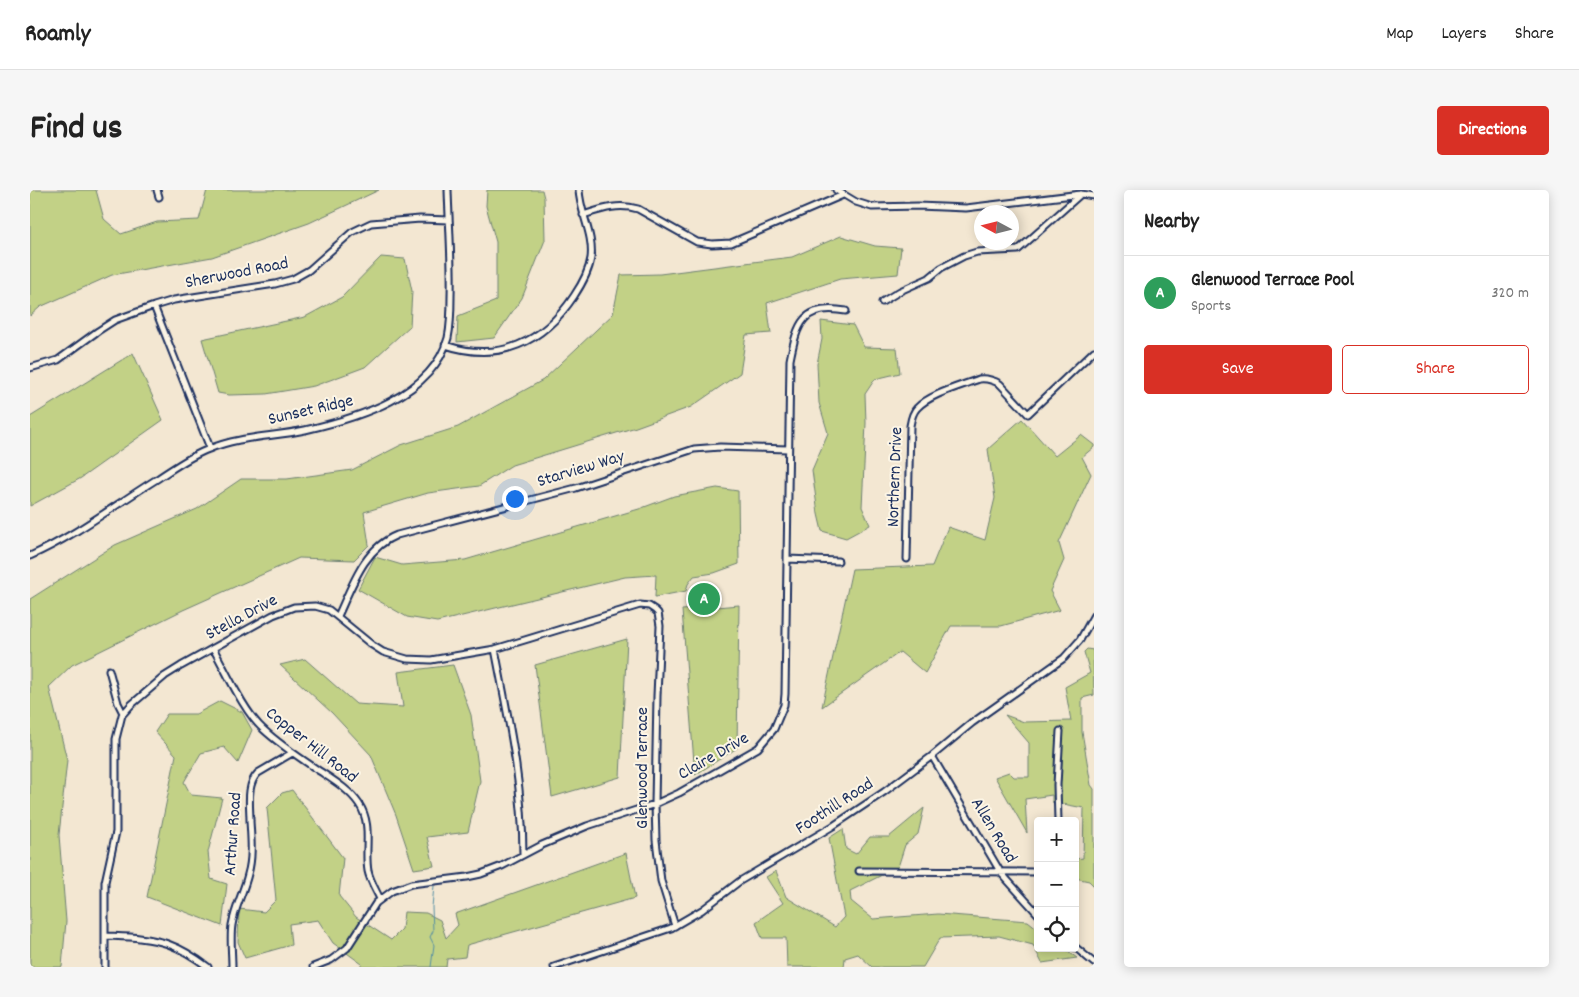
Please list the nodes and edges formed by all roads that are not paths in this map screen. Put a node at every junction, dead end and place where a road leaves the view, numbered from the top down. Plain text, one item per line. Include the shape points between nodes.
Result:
1 (157, 190) edge
2 (448, 190) edge
3 (578, 190) edge
4 (836, 190) edge
5 (1082, 194) junction
6 (844, 195) junction
7 (1094, 196) edge
8 (159, 197) dead end
9 (583, 215) junction
10 (449, 220) junction
11 (882, 302) dead end
12 (154, 306) junction
13 (846, 311) dead end
14 (445, 345) junction
15 (1094, 351) edge
16 (30, 368) edge
17 (210, 448) junction
18 (788, 449) junction
19 (30, 556) edge
20 (787, 559) junction
21 (907, 559) dead end
22 (838, 561) dead end
23 (655, 610) joint
24 (1094, 615) edge
25 (338, 616) junction
26 (213, 648) junction
27 (495, 649) junction
28 (109, 670) dead end
29 (123, 713) junction
30 (1060, 731) dead end
31 (292, 753) junction
32 (932, 756) junction
33 (656, 804) junction
34 (1058, 817) edge
35 (523, 855) junction
36 (859, 871) dead end
37 (1034, 872) edge
38 (1001, 873) junction
39 (380, 899) junction
40 (1034, 910) edge
41 (675, 926) junction
42 (106, 936) junction
43 (1079, 950) edge
44 (1094, 963) edge
45 (105, 967) edge
46 (208, 967) edge
47 (232, 967) edge
48 (313, 967) edge
49 (554, 967) edge

1 - 8 street
2 - 10 street, Sunset Ridge
3 - 9 street
4 - 6 street
5 - 6 street via 966,208 872,207
5 - 7 street
5 - 11 street via 1018,250 977,252 964,256
6 - 9 street via 731,243 697,242 638,209 609,207
9 - 14 street via 591,244 587,273 567,306 544,330 527,342 498,351 467,351
10 - 12 street, Sherwood Road via 372,223 352,232 309,270 293,279
10 - 14 street, Sunset Ridge via 452,282 450,323
12 - 16 street, Sherwood Road via 116,320 58,360
12 - 17 street
13 - 18 street, Claire Drive via 828,308 813,312 800,326 790,360
14 - 17 street, Sunset Ridge via 438,361 424,378 370,411 329,424 234,440
15 - 21 street, Northern Drive via 1028,414 1000,384 984,379 932,398 916,410 910,426
17 - 19 street, Sunset Ridge via 65,538
18 - 20 street, Claire Drive
18 - 25 street, Starview Way via 694,449 576,488 397,534 387,538 371,553
20 - 22 street
20 - 33 street, Claire Drive via 785,694 774,729 758,748
23 - 27 street, Stella Drive via 644,605 633,607
23 - 33 street, Glenwood Terrace via 660,626
24 - 32 street, Foothill Road via 1080,640 1064,658 972,723
25 - 26 street, Stella Drive via 315,606 294,607 273,614
25 - 27 street, Stella Drive via 383,652 407,659 431,660
26 - 29 street, Stella Drive via 165,676
26 - 31 street, Copper Hill Road via 253,718
27 - 35 street via 517,765 524,822
28 - 29 street
29 - 42 street via 116,740 116,832 104,882
30 - 34 street
31 - 39 street, Copper Hill Road via 347,790 363,810 367,824 368,869
31 - 47 street, Arthur Road via 258,773 251,784 249,871 234,915
32 - 38 street, Allen Road
32 - 41 street, Foothill Road via 884,792 740,881
33 - 35 street, Claire Drive via 587,826
33 - 41 street, Glenwood Terrace via 659,871
35 - 39 street, Claire Drive via 481,874 400,887
36 - 38 street
37 - 38 street
38 - 40 street, Allen Road
39 - 48 street, Claire Drive via 347,948 331,960
41 - 49 street, Foothill Road
42 - 45 street
42 - 46 street via 167,943
43 - 44 street

